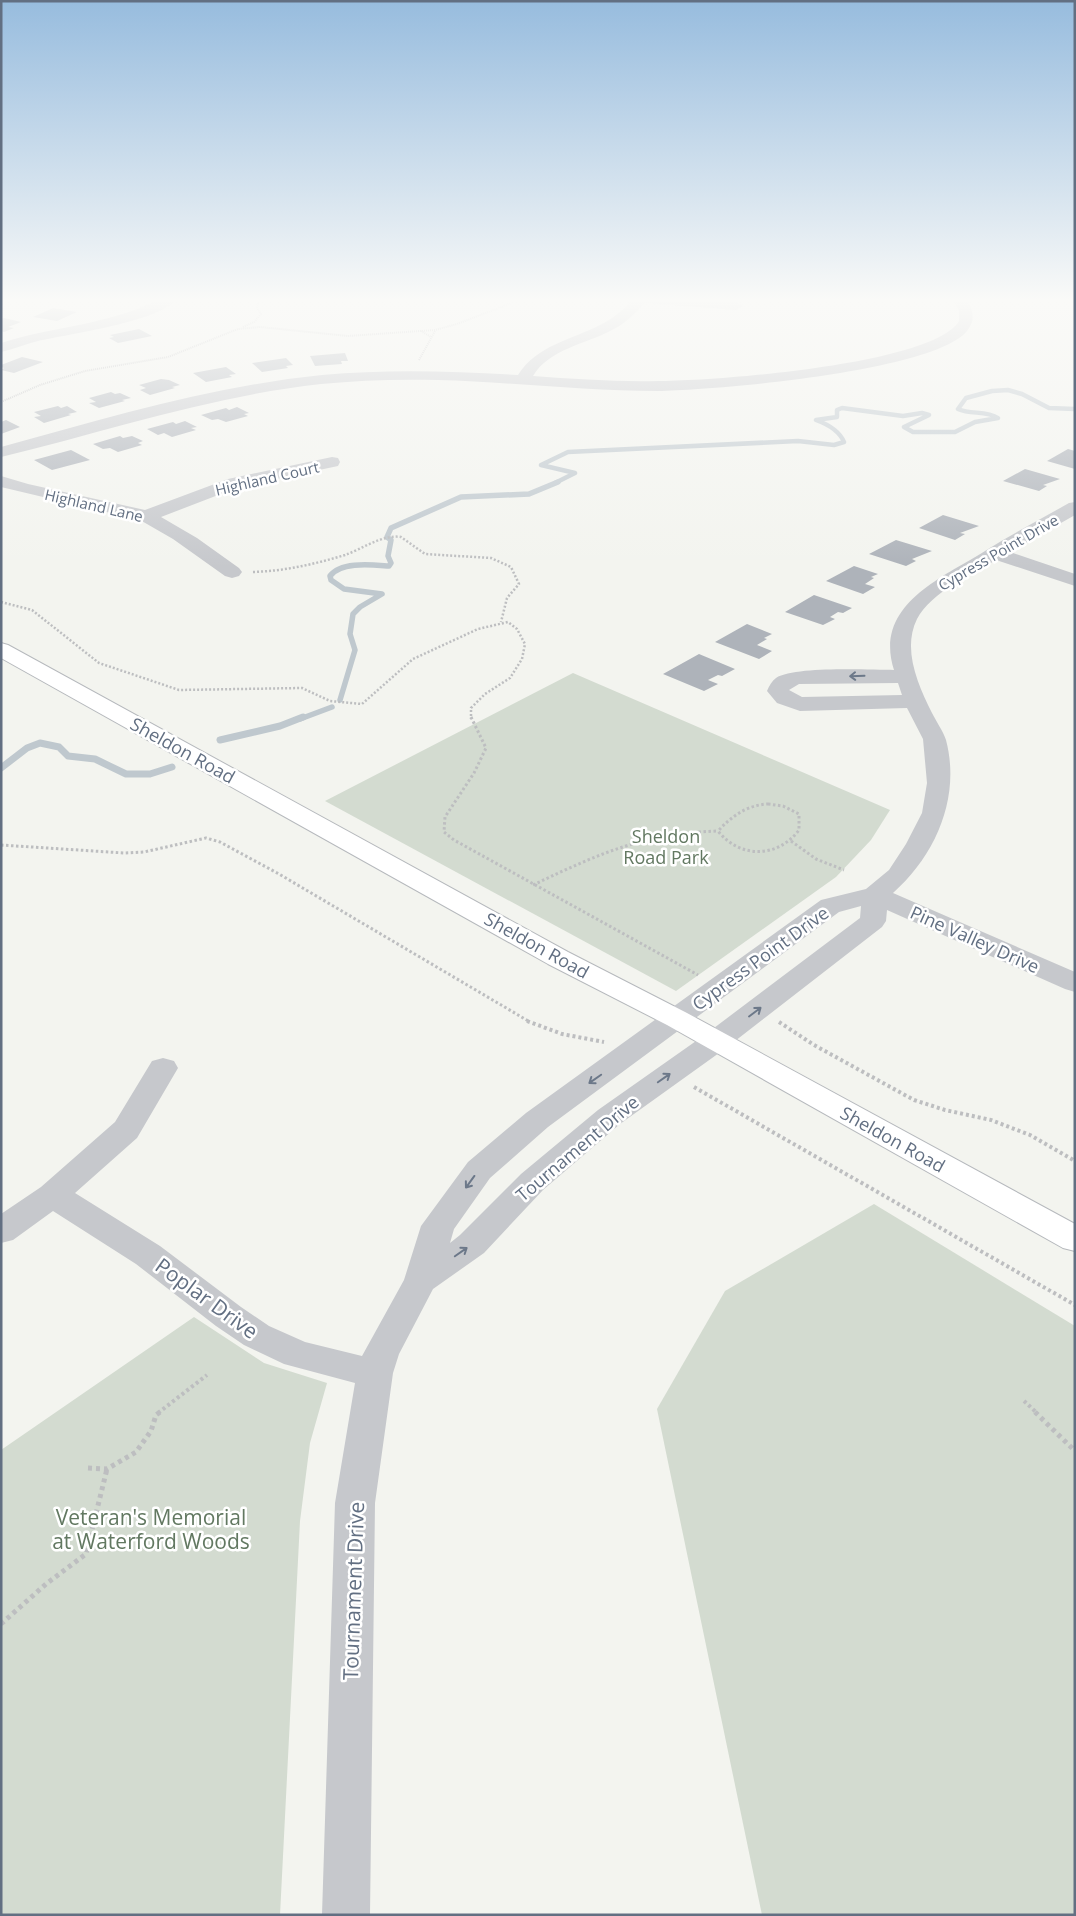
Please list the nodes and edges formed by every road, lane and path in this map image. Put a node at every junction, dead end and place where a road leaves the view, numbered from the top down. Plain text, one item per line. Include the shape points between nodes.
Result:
1 (32, 388) edge
2 (258, 388) edge
3 (1, 402) edge
4 (1, 452) edge
5 (332, 462) dead end
6 (1, 481) edge
7 (1075, 507) edge
8 (146, 516) junction
9 (993, 553) junction
10 (232, 572) joint
11 (1075, 580) edge
12 (1, 602) edge
13 (501, 622) junction
14 (1, 649) edge
15 (906, 676) junction
16 (915, 701) junction
17 (718, 831) junction
18 (791, 841) junction
19 (1, 845) edge
20 (844, 870) dead end
21 (532, 885) junction
22 (875, 894) junction
23 (1075, 983) edge
24 (720, 988) junction
25 (758, 1009) junction
26 (677, 1019) junction
27 (716, 1041) junction
28 (632, 1053) junction
29 (163, 1068) dead end
30 (670, 1074) junction
31 (1075, 1162) edge
32 (52, 1194) junction
33 (1, 1231) edge
34 (1075, 1239) edge
35 (421, 1280) junction
36 (1075, 1305) edge
37 (375, 1373) junction
38 (207, 1375) dead end
39 (1024, 1400) dead end
40 (1075, 1451) edge
41 (88, 1468) dead end
42 (107, 1469) junction
43 (1, 1624) edge
44 (346, 1915) edge

1 - 3 path
2 - 4 street via 200,399
5 - 8 street, Highland Court via 234,483
6 - 8 street, Highland Lane
7 - 9 street, Cypress Point Drive
8 - 10 street, Highland Lane via 164,524
9 - 11 street
9 - 15 street, Cypress Point Drive via 933,589 919,602 907,619 900,642
10 - 13 path via 276,572 307,566 398,536 423,553 444,558 493,558 512,568 519,584 507,598
12 - 13 path via 32,610 99,663 161,685 179,690 302,688 316,698 345,704 362,704 413,659
13 - 21 path via 508,622 517,629 525,644 522,659 510,678 485,694 471,708 471,719 486,748 445,817 444,832
14 - 26 main road, Sheldon Road via 558,958
15 - 16 street, Cypress Point Drive
15 -> 16 street via 799,678 783,682 778,691 782,697 800,704
16 - 22 street, Cypress Point Drive via 934,738 939,783 934,813 919,844 898,875
17 - 18 path via 729,845 751,852 772,850
17 - 18 path via 737,812 758,805 777,805 800,814 800,828
17 - 21 path via 676,834 642,841 583,861
18 - 20 path via 805,854 825,865
19 - 28 path via 124,853 144,852 206,838 220,842 280,874 522,1019 551,1032 609,1042
21 - 24 path
22 - 23 street, Pine Valley Drive
22 - 24 street, Cypress Point Drive via 830,906
22 - 25 street via 873,921
24 - 26 street, Cypress Point Drive
27 -> 25 street
25 - 31 path via 814,1045 914,1100 1030,1134
26 - 27 main road, Sheldon Road
26 - 28 street, Tournament Drive
27 - 30 street, Tournament Drive
27 - 34 main road, Sheldon Road
28 -> 35 street, Tournament Drive via 538,1120 479,1170 438,1226
29 - 32 street via 126,1130
35 -> 30 street, Tournament Drive via 472,1244 532,1182 609,1117
30 - 36 path
32 - 33 street
32 - 37 street, Poplar Drive via 162,1265 238,1326 304,1357
35 - 37 street, Tournament Drive via 381,1354
37 - 44 street, Tournament Drive via 355,1503
38 - 42 path via 156,1415 151,1431 136,1452
39 - 40 path
41 - 42 path
42 - 43 path via 86,1554

